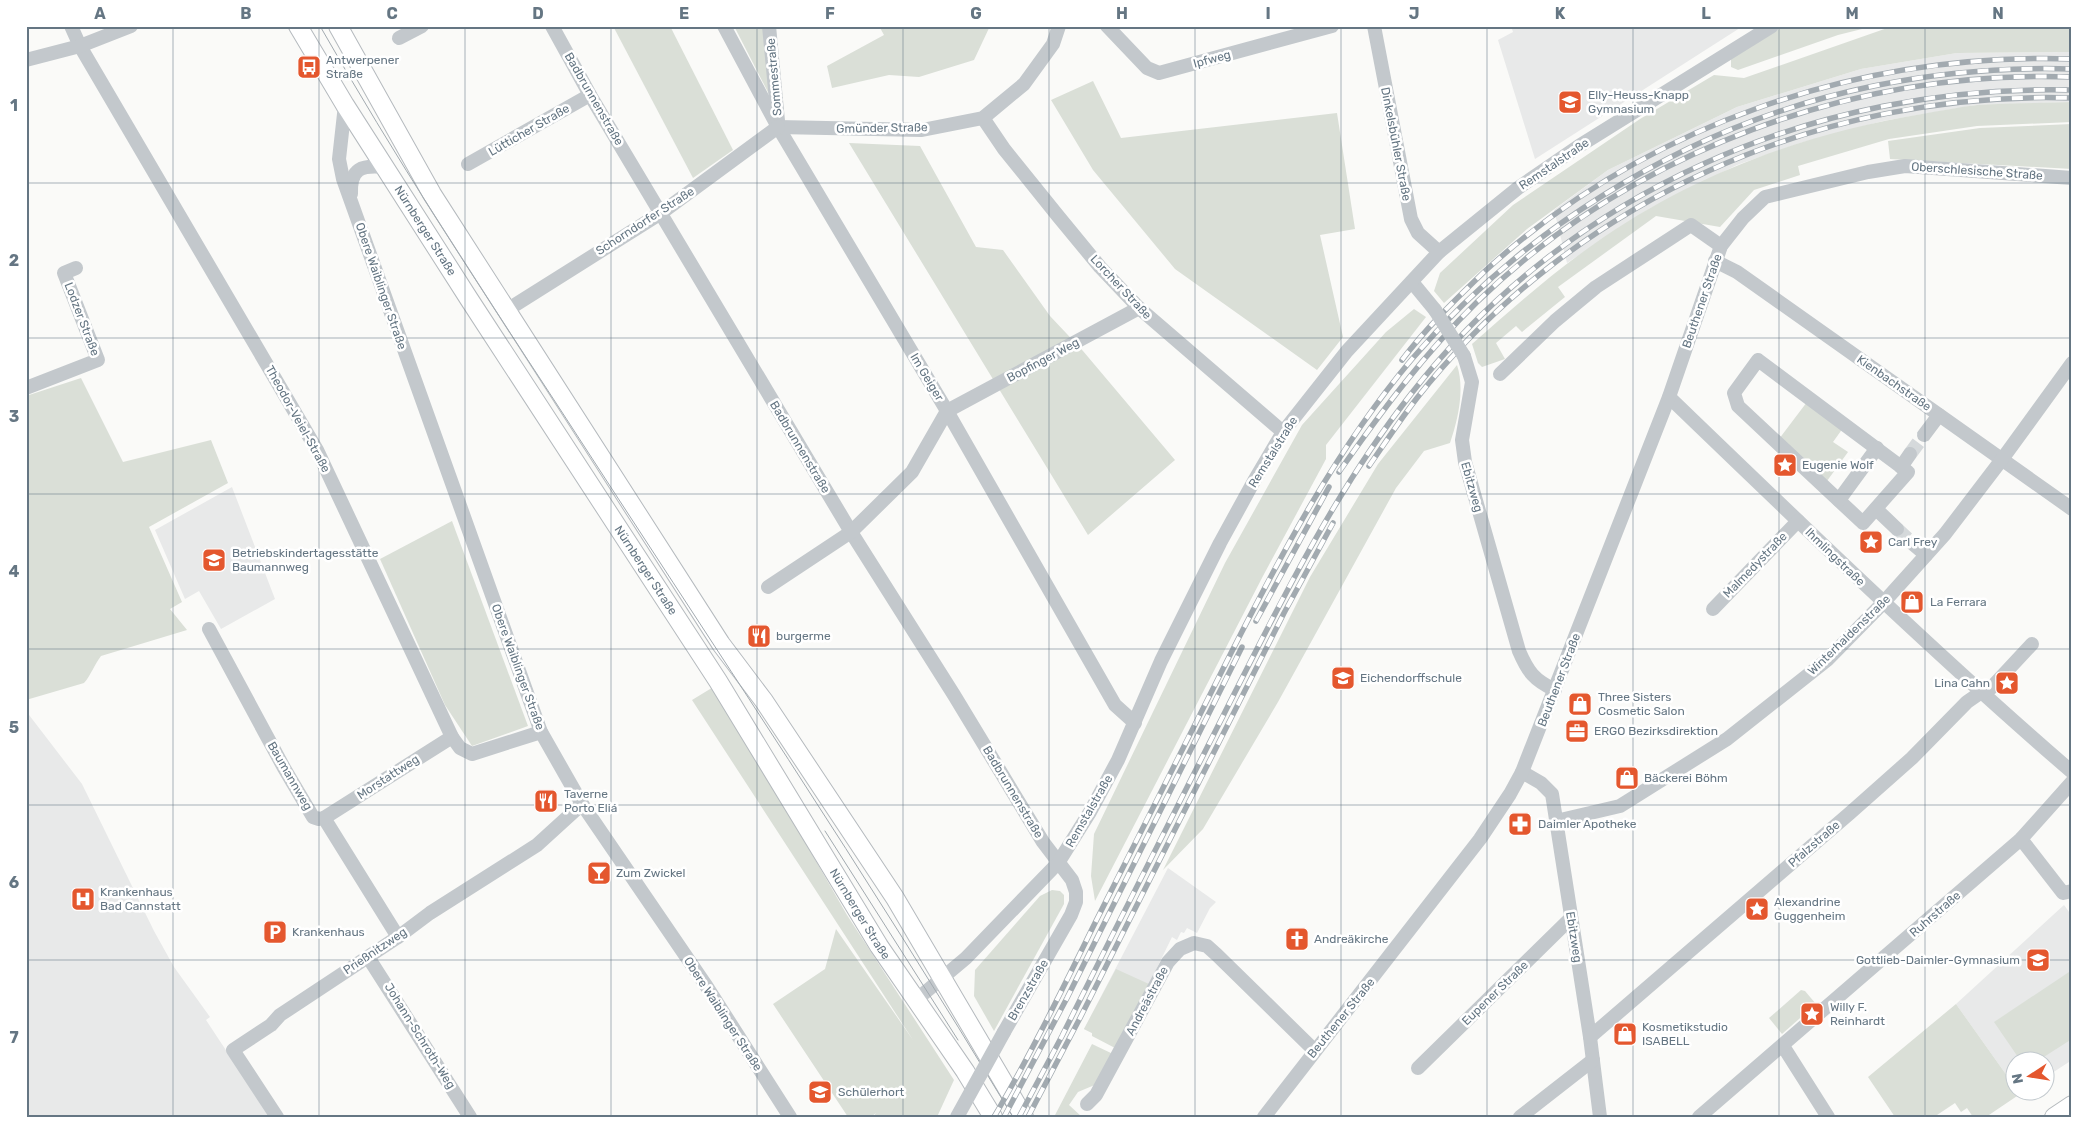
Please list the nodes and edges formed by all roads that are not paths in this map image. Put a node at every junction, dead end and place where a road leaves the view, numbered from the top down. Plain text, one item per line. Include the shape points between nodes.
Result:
1 (71, 26) edge
2 (131, 26) edge
3 (298, 26) edge
4 (338, 26) edge
5 (422, 26) edge
6 (552, 26) edge
7 (724, 26) edge
8 (769, 26) edge
9 (1059, 26) edge
10 (1107, 26) edge
11 (1332, 26) edge
12 (1374, 26) edge
13 (1772, 26) edge
14 (399, 38) dead end
15 (80, 46) junction
16 (26, 60) edge
17 (590, 95) junction
18 (345, 105) junction
19 (984, 118) junction
20 (778, 127) junction
21 (468, 164) dead end
22 (384, 167) junction
23 (2072, 178) edge
24 (1766, 197) joint
25 (352, 199) junction
26 (661, 213) junction
27 (1721, 246) junction
28 (1439, 252) junction
29 (1715, 262) junction
30 (76, 268) dead end
31 (1412, 282) junction
32 (1139, 308) junction
33 (507, 310) junction
34 (2072, 363) edge
35 (1500, 374) dead end
36 (26, 388) edge
37 (1669, 397) junction
38 (947, 411) junction
39 (1938, 415) junction
40 (1283, 432) junction
41 (1924, 435) tunnel mouth
42 (1877, 448) junction
43 (1910, 454) tunnel mouth
44 (2002, 458) junction
45 (1901, 467) junction
46 (1839, 500) junction
47 (1876, 509) junction
48 (2072, 509) edge
49 (1798, 521) junction
50 (1897, 529) tunnel mouth
51 (851, 532) junction
52 (1913, 544) tunnel mouth
53 (1926, 555) junction
54 (768, 587) dead end
55 (1884, 603) junction
56 (1713, 609) dead end
57 (209, 629) dead end
58 (2032, 644) dead end
59 (1555, 690) junction
60 (1980, 693) junction
61 (1135, 723) junction
62 (541, 732) junction
63 (452, 737) junction
64 (1522, 772) junction
65 (2072, 772) edge
66 (2072, 782) edge
67 (582, 804) junction
68 (324, 818) junction
69 (1556, 821) junction
70 (2021, 839) junction
71 (1058, 863) junction
72 (2072, 892) edge
73 (1571, 918) junction
74 (398, 937) junction
75 (368, 957) junction
76 (942, 978) junction
77 (916, 1000) junction
78 (1590, 1037) junction
79 (1783, 1046) junction
80 (1314, 1050) junction
81 (1592, 1060) junction
82 (1418, 1068) dead end
83 (1087, 1104) dead end
84 (2072, 1105) edge
85 (277, 1117) edge
86 (470, 1117) edge
87 (790, 1117) edge
88 (957, 1117) edge
89 (992, 1117) edge
90 (1024, 1117) edge
91 (1264, 1117) edge
92 (1520, 1117) edge
93 (1600, 1117) edge
94 (1699, 1117) edge
95 (1828, 1117) edge
96 (2054, 1117) edge

1 - 15 street, Theodor-Veiel-Straße
2 - 15 street
3 - 18 main road, Nürnberger Straße
4 - 33 main road, Nürnberger Straße via 425,182
5 - 14 street
6 - 17 street, Badbrunnenstraße
7 - 20 street, Im Geiger
8 - 20 street, Sommestraße
9 - 19 street, Gmünder Straße via 1052,44 1024,84
10 - 11 street, Ipfweg via 1147,68 1159,73
12 - 28 street, Dinkelsbühler Straße via 1411,218 1418,233
13 - 28 street, Remstalstraße via 1579,146 1518,188
15 - 16 street
15 - 63 street, Theodor-Veiel-Straße via 317,450
17 - 21 street, Lütticher Straße
17 - 26 street, Badbrunnenstraße
18 - 22 main road, Nürnberger Straße
18 - 25 street, Obere Waiblinger Straße via 339,159
19 - 20 street, Gmünder Straße via 922,130
19 - 32 street, Lorcher Straße via 1004,149 1058,216
20 - 26 street, Schorndorfer Straße
20 - 38 street, Im Geiger
22 - 25 street, Obere Waiblinger Straße via 367,166 355,173 351,183
22 - 77 main road, Nürnberger Straße via 718,681 862,919
23 - 24 street, Oberschlesische Straße via 1905,166
24 - 27 street, Beuthener Straße via 1743,218
25 - 62 street, Obere Waiblinger Straße via 395,328
26 - 33 street, Schorndorfer Straße
26 - 51 street, Badbrunnenstraße
27 - 29 street, Beuthener Straße
27 - 35 street via 1691,225 1596,287 1554,321
28 - 31 street, Remstalstraße
29 - 37 street, Beuthener Straße
29 - 39 street, Kienbachstraße via 1737,272
30 - 36 street, Lodzer Straße via 64,273 98,360
31 - 40 street, Remstalstraße via 1347,350
31 - 59 street, Ebitzweg, bridge via 1435,310 1464,356 1472,382 1462,440 1465,462 1519,651 1528,673
32 - 38 street, Bopfinger Weg
32 - 40 street, Lorcher Straße
33 - 76 main road, Nürnberger Straße via 721,644 764,702 895,898
34 - 44 street, Winterhaldenstraße
37 - 49 street, Ihmlingstraße
37 - 59 street, Beuthener Straße
38 - 51 street via 912,472
38 - 61 street, Im Geiger via 1115,705
39 - 41 street
39 - 44 street, Kienbachstraße
40 - 61 street, Remstalstraße via 1220,543 1161,661
42 - 45 street
42 - 46 street
42 - 46 street via 1758,360 1734,393 1738,406
43 - 45 street
44 - 48 street, Kienbachstraße
44 - 53 street, Winterhaldenstraße
45 - 47 street via 1908,472
46 - 47 street via 1863,523
47 - 50 street
49 - 55 street, Ihmlingstraße
49 - 56 street, Malmedystraße
51 - 54 street
51 - 71 street, Badbrunnenstraße
52 - 53 street
53 - 55 street, Winterhaldenstraße
55 - 60 street, Ihmlingstraße
55 - 69 street, Winterhaldenstraße via 1827,660 1727,740 1620,806
57 - 68 street, Baumannweg via 313,816
58 - 60 street, Pfalzstraße via 1992,688
59 - 64 street, Beuthener Straße
60 - 65 street, Ihmlingstraße
60 - 78 street, Pfalzstraße via 1850,813
61 - 71 street, Remstalstraße via 1090,812
62 - 63 street, Theodor-Veiel-Straße via 472,754 460,748
62 - 67 street, Obere Waiblinger Straße
63 - 68 street, Morstattweg
64 - 69 street, Ebitzweg via 1552,794
64 - 80 street, Beuthener Straße via 1480,839
66 - 70 street, Ruhrstraße
67 - 74 street, Prießnitzweg via 537,845
67 - 87 street, Obere Waiblinger Straße via 707,987
68 - 74 street, Baumannweg
69 - 73 street, Ebitzweg
70 - 72 street via 2063,893
70 - 79 street, Ruhrstraße
71 - 76 street, Remstalstraße via 966,958
71 - 88 street, Brenzstraße, bridge via 1072,880 1076,902 1056,944
73 - 78 street, Ebitzweg
73 - 82 street, Eupener Straße
74 - 75 street, Prießnitzweg
75 - 85 street, Prießnitzweg via 233,1050
75 - 86 street, Johann-Schroth-Weg
76 - 77 street, Remstalstraße
76 - 90 main road, Nürnberger Straße
77 - 89 main road, Nürnberger Straße
78 - 81 street, Ebitzweg
79 - 94 street, Ruhrstraße
79 - 95 street
80 - 83 street, Andreästraße via 1207,946 1194,942 1180,949 1168,962 1096,1095
80 - 91 street, Beuthener Straße
81 - 92 street
81 - 93 street, Ebitzweg
84 - 96 main road

